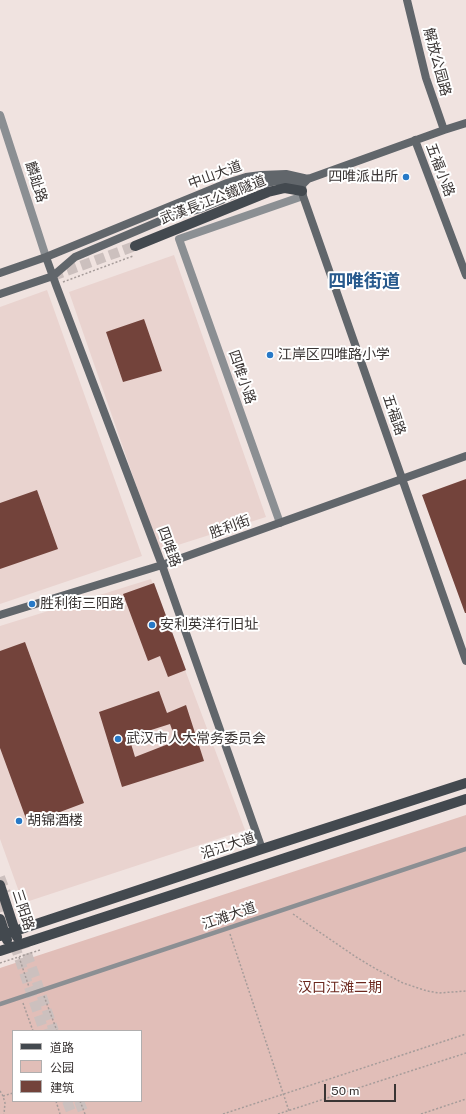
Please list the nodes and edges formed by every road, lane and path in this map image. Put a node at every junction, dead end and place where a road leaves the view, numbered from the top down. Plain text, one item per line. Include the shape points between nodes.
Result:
1 (407, 0) edge
2 (0, 115) edge
3 (466, 123) edge
4 (444, 130) junction
5 (415, 140) junction
6 (304, 188) junction
7 (135, 250) joint
8 (46, 257) junction
9 (0, 273) edge
10 (466, 275) edge
11 (53, 276) junction
12 (56, 285) junction
13 (0, 294) edge
14 (466, 456) edge
15 (403, 478) junction
16 (280, 523) junction
17 (162, 565) junction
18 (0, 615) edge
19 (466, 661) edge
20 (466, 783) edge
21 (466, 799) edge
22 (262, 849) junction
23 (466, 849) edge
24 (0, 885) tunnel mouth
25 (285, 908) junction
26 (0, 919) edge
27 (228, 928) junction
28 (15, 931) junction
29 (3, 935) edge
30 (15, 946) junction
31 (40, 950) dead end
32 (0, 951) edge
33 (19, 957) junction
34 (0, 963) edge
35 (42, 990) junction
36 (466, 991) edge
37 (32, 994) junction
38 (21, 997) junction
39 (0, 1004) edge
40 (33, 1030) edge
41 (56, 1030) edge
42 (466, 1034) edge
43 (466, 1053) edge
44 (0, 1091) edge
45 (12, 1093) edge
46 (283, 1094) junction
47 (3, 1096) junction
48 (466, 1099) edge
49 (56, 1102) edge
50 (80, 1102) edge
51 (289, 1111) junction
52 (4, 1114) edge
53 (60, 1114) edge
54 (85, 1114) edge
55 (223, 1114) edge
56 (278, 1114) edge
57 (421, 1114) edge

1 - 4 street, 解放公园路 via 426,78
2 - 8 street, 麟趾路
3 - 4 street
4 - 5 street
5 - 6 street
5 - 10 street, 五福小路
6 - 7 main road, 武漢長江公鐵隧道 via 285,188 268,192
6 - 8 street, 中山大道 via 286,174 246,177
6 - 11 street, 中山大道 via 285,181 257,185 200,209 167,218 75,257
6 - 15 street, 五福路
6 - 16 street, 四唯小路 via 179,239
7 - 12 path
8 - 9 street, 中山大道
8 - 11 street, 四唯路
11 - 12 street, 四唯路
11 - 13 street, 中山大道
12 - 17 street, 四唯路
14 - 15 street, 胜利街
15 - 16 street, 胜利街
15 - 19 street, 五福路
16 - 17 street, 胜利街
17 - 18 street, 胜利街
17 - 22 street, 四唯路
20 - 22 main road, 沿江大道
21 - 30 main road, 沿江大道
22 - 28 main road, 沿江大道
23 - 25 lane, 江滩大道
24 - 28 main road, 三阳路
25 - 27 lane, 江滩大道
25 - 36 path via 356,957 392,978 427,991
26 - 29 main road, 三阳路
27 - 35 lane, 江滩大道
27 - 46 path
28 - 29 main road, 沿江大道
28 - 30 main road, 三阳路
29 - 30 main road, 三阳路
30 - 32 main road, 沿江大道
31 - 33 path
33 - 34 path
33 - 37 path
35 - 37 lane, 江滩大道
35 - 41 path
37 - 38 lane, 江滩大道
38 - 39 lane, 江滩大道
38 - 40 path
42 - 46 path
43 - 51 path
44 - 47 path
45 - 47 path
46 - 51 path
46 - 55 path
47 - 52 path
48 - 57 path
49 - 53 path
50 - 54 path
51 - 56 path

